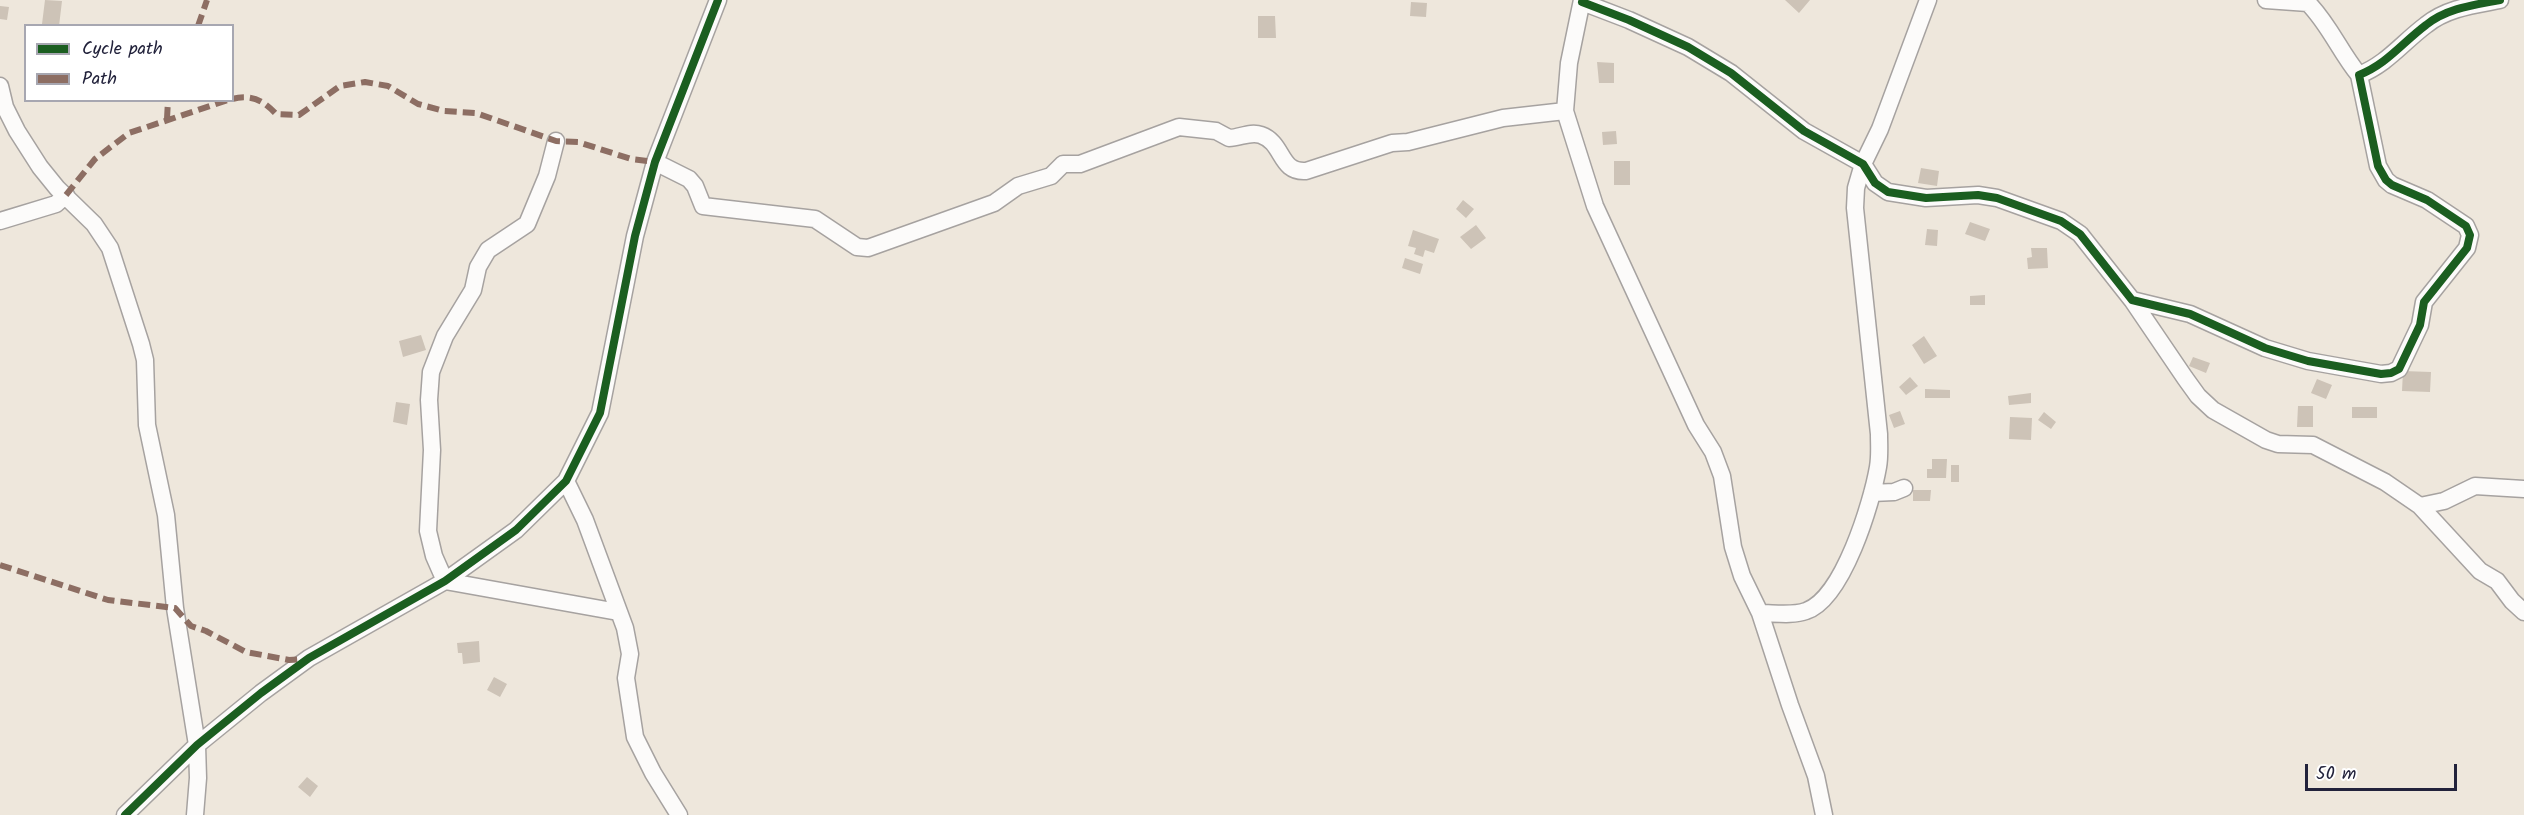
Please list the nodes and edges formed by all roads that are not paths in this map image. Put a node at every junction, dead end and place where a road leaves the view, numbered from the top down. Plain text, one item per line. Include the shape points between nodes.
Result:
1 (718, 0) edge
2 (1928, 0) edge
3 (2266, 0) edge
4 (2500, 0) edge
5 (1582, 1) edge
6 (2359, 75) junction
7 (0, 86) edge
8 (1565, 111) junction
9 (556, 141) dead end
10 (656, 162) junction
11 (1863, 164) junction
12 (66, 195) junction
13 (0, 221) edge
14 (2132, 300) junction
15 (566, 481) junction
16 (1904, 488) dead end
17 (2524, 489) edge
18 (1872, 493) junction
19 (2420, 506) junction
20 (445, 581) junction
21 (618, 612) junction
22 (2524, 612) edge
23 (1760, 613) junction
24 (197, 746) junction
25 (125, 815) edge
26 (195, 815) edge
27 (679, 815) edge
28 (1824, 815) edge

1 - 10 street
2 - 11 street
3 - 6 street via 2308,3
4 - 6 street via 2449,11 2426,25 2375,69
5 - 8 street via 1569,63
5 - 11 street via 1688,48 1731,73 1804,131
6 - 14 street via 2378,166 2386,180 2427,200 2466,226 2470,235 2467,248 2424,302 2420,325 2399,369 2381,374 2308,361 2265,348 2190,314
7 - 12 street via 17,131 40,166
8 - 10 street via 1503,118 1392,143 1296,172 1268,138 1248,134 1229,138 1216,131 1179,127 1080,164 1063,164 1051,176 1018,186 994,203 868,248 857,247 815,219 703,206 689,179
8 - 23 street via 1595,206 1722,476 1733,548
9 - 20 street via 547,176 527,224 488,250 431,372 428,531
10 - 15 street via 635,236 600,413
11 - 14 street via 1875,183 1888,192 1926,198 1997,198 2061,221 2080,234
11 - 18 street via 1855,208 1879,434
12 - 13 street via 56,204
12 - 24 street via 94,224 110,249 145,360 147,425 166,515 175,608
14 - 19 street via 2198,396 2213,410 2266,440 2326,450
15 - 20 street via 516,530
15 - 21 street via 598,553
16 - 18 street
17 - 19 street via 2475,486 2444,501
18 - 23 street via 1851,555 1837,582 1819,604 1807,611
19 - 22 street
20 - 21 street
20 - 24 street via 309,658
21 - 27 street via 629,647 626,678 635,737
23 - 28 street via 1816,776
24 - 25 street
24 - 26 street

